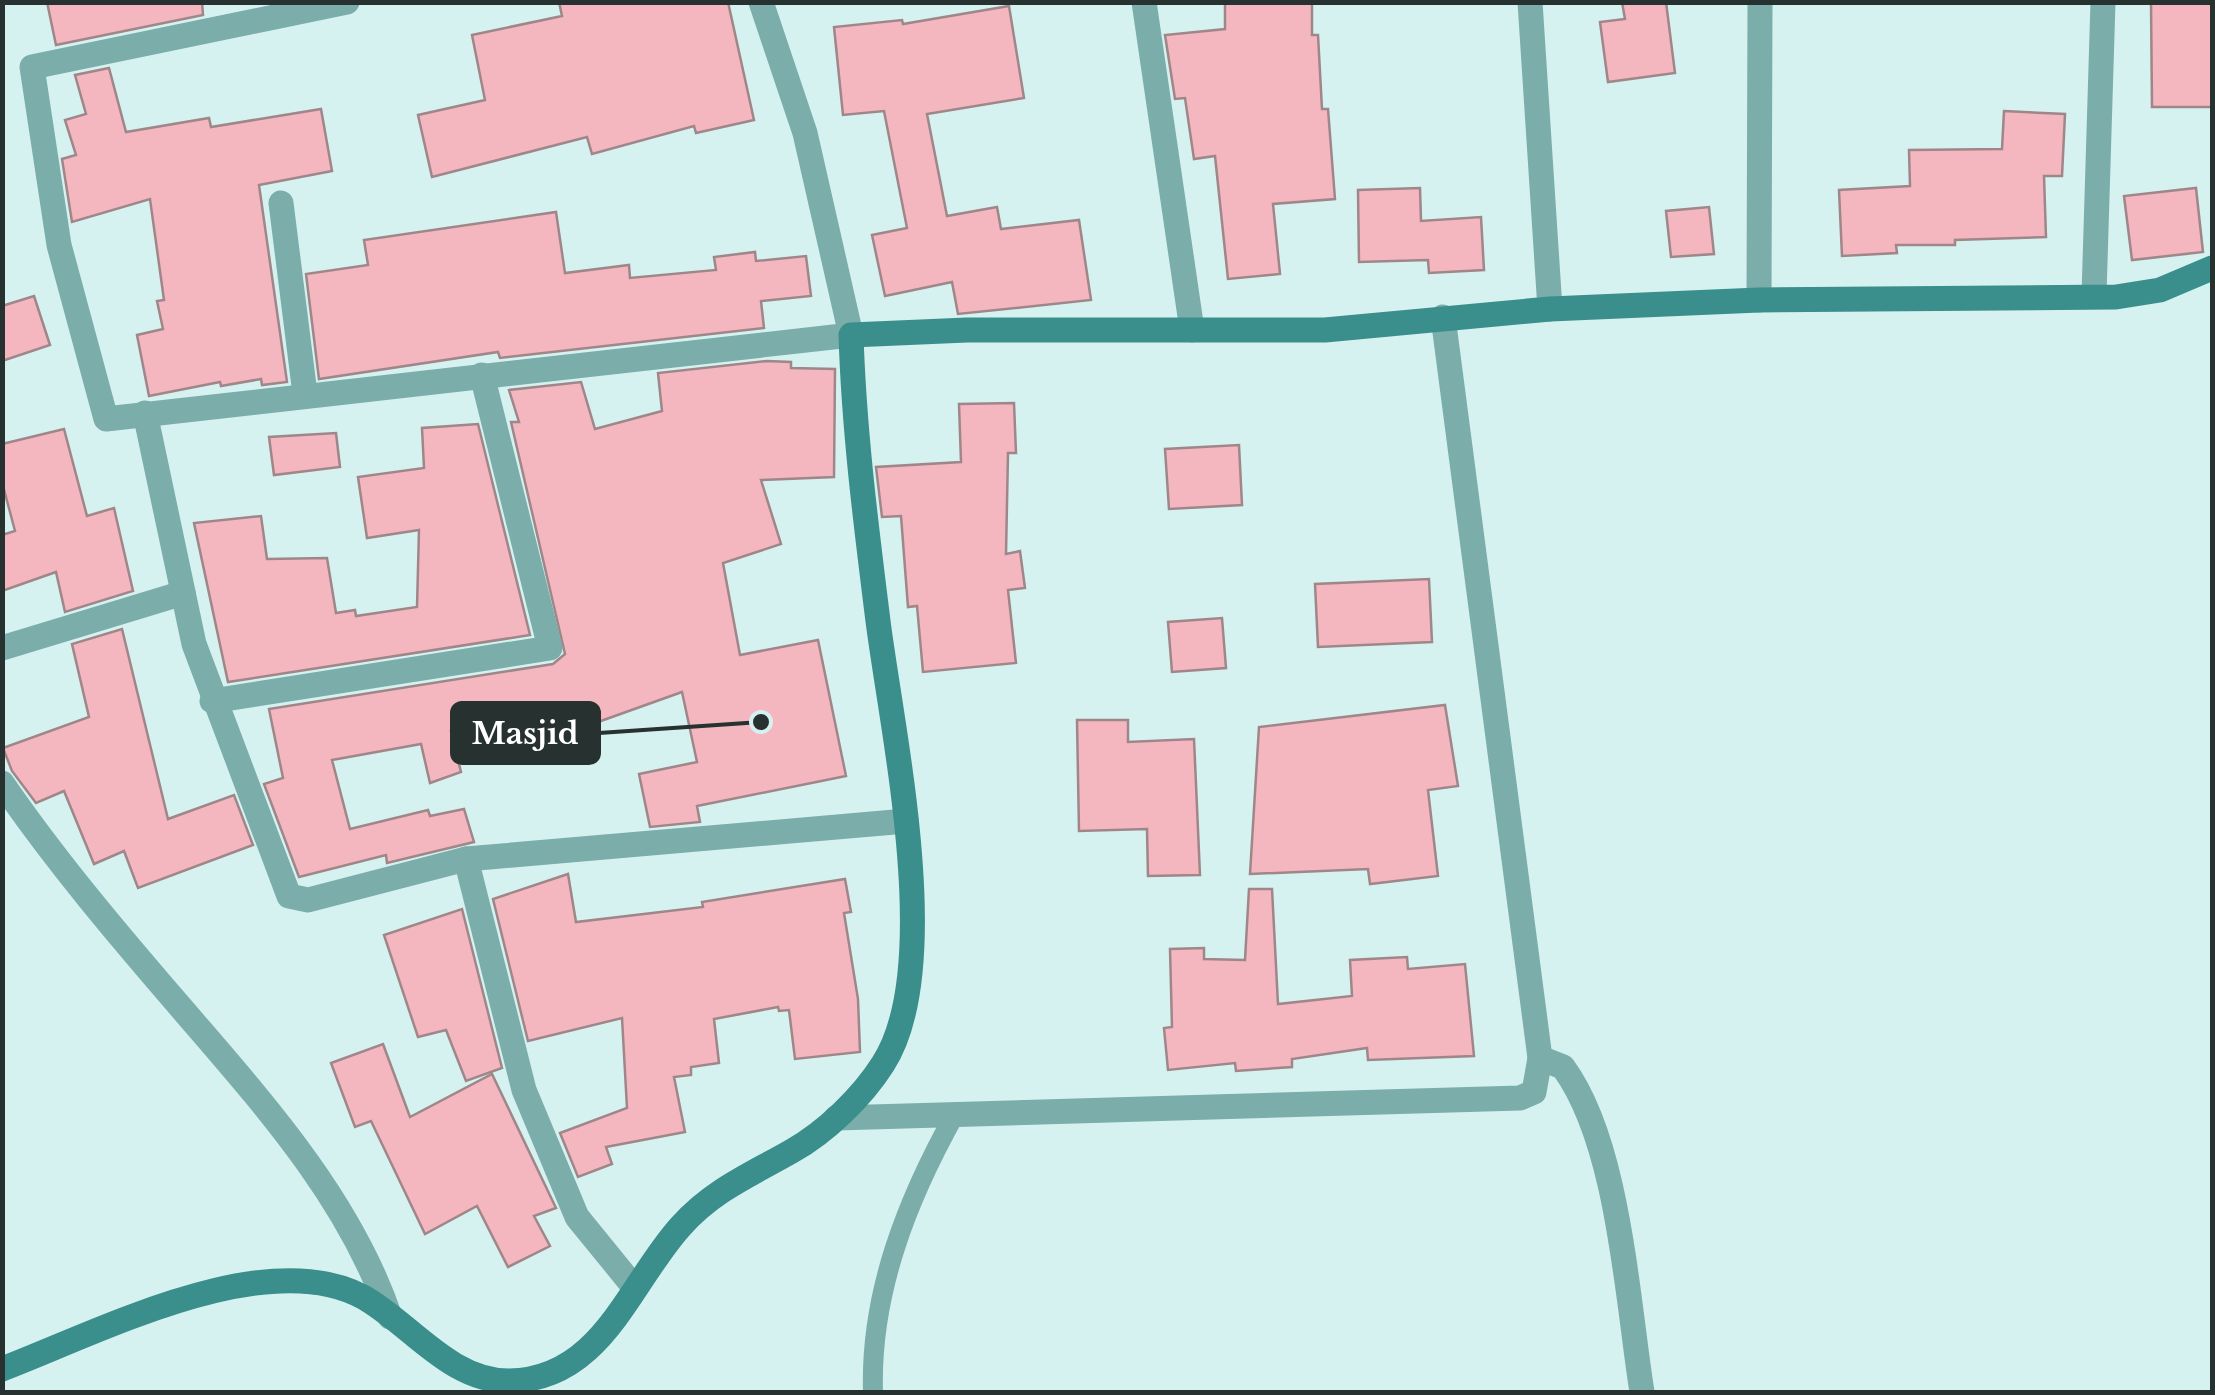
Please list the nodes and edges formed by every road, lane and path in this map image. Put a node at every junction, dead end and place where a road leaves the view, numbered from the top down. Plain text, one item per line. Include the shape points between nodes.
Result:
1 (347, 2) edge
2 (761, 2) edge
3 (1144, 2) edge
4 (1530, 2) edge
5 (1760, 2) edge
6 (2103, 2) edge
7 (266, 11) edge
8 (281, 203) dead end
9 (2212, 268) edge
10 (2094, 295) junction
11 (1760, 300) junction
12 (1550, 309) junction
13 (1443, 317) junction
14 (1192, 330) junction
15 (850, 334) junction
16 (482, 375) junction
17 (305, 394) junction
18 (145, 412) junction
19 (183, 593) junction
20 (2, 648) edge
21 (212, 701) junction
22 (2, 783) edge
23 (906, 821) junction
24 (466, 859) junction
25 (1540, 1058) junction
26 (955, 1114) junction
27 (836, 1118) junction
28 (634, 1288) junction
29 (390, 1317) junction
30 (2, 1369) edge
31 (873, 1392) edge
32 (1642, 1392) edge

1 - 7 street
2 - 15 street via 805,133
3 - 14 street
4 - 12 street
5 - 11 street
6 - 10 street
7 - 18 street via 30,71 59,245 106,417
8 - 17 street
9 - 10 street via 2160,290
10 - 11 street
11 - 12 street
12 - 13 street
13 - 14 street via 1325,330
13 - 25 street
14 - 15 street
15 - 16 street
15 - 23 street via 854,434
16 - 17 street
16 - 21 street via 550,648
17 - 18 street
18 - 19 street
19 - 20 street
19 - 21 street
21 - 24 street via 289,896 308,900
22 - 29 street via 105,919 300,1151 367,1260
23 - 24 street
23 - 27 street via 910,968 898,1028 884,1063
24 - 28 street via 524,1090 577,1217
25 - 26 street via 1534,1092 1520,1098
25 - 32 street via 1564,1067 1592,1118
26 - 27 street
26 - 31 lane via 923,1172 882,1289
27 - 28 street via 792,1152 717,1192 668,1240
28 - 29 street via 607,1335 554,1370 510,1381 458,1366
29 - 30 street via 336,1286 290,1280 189,1298

